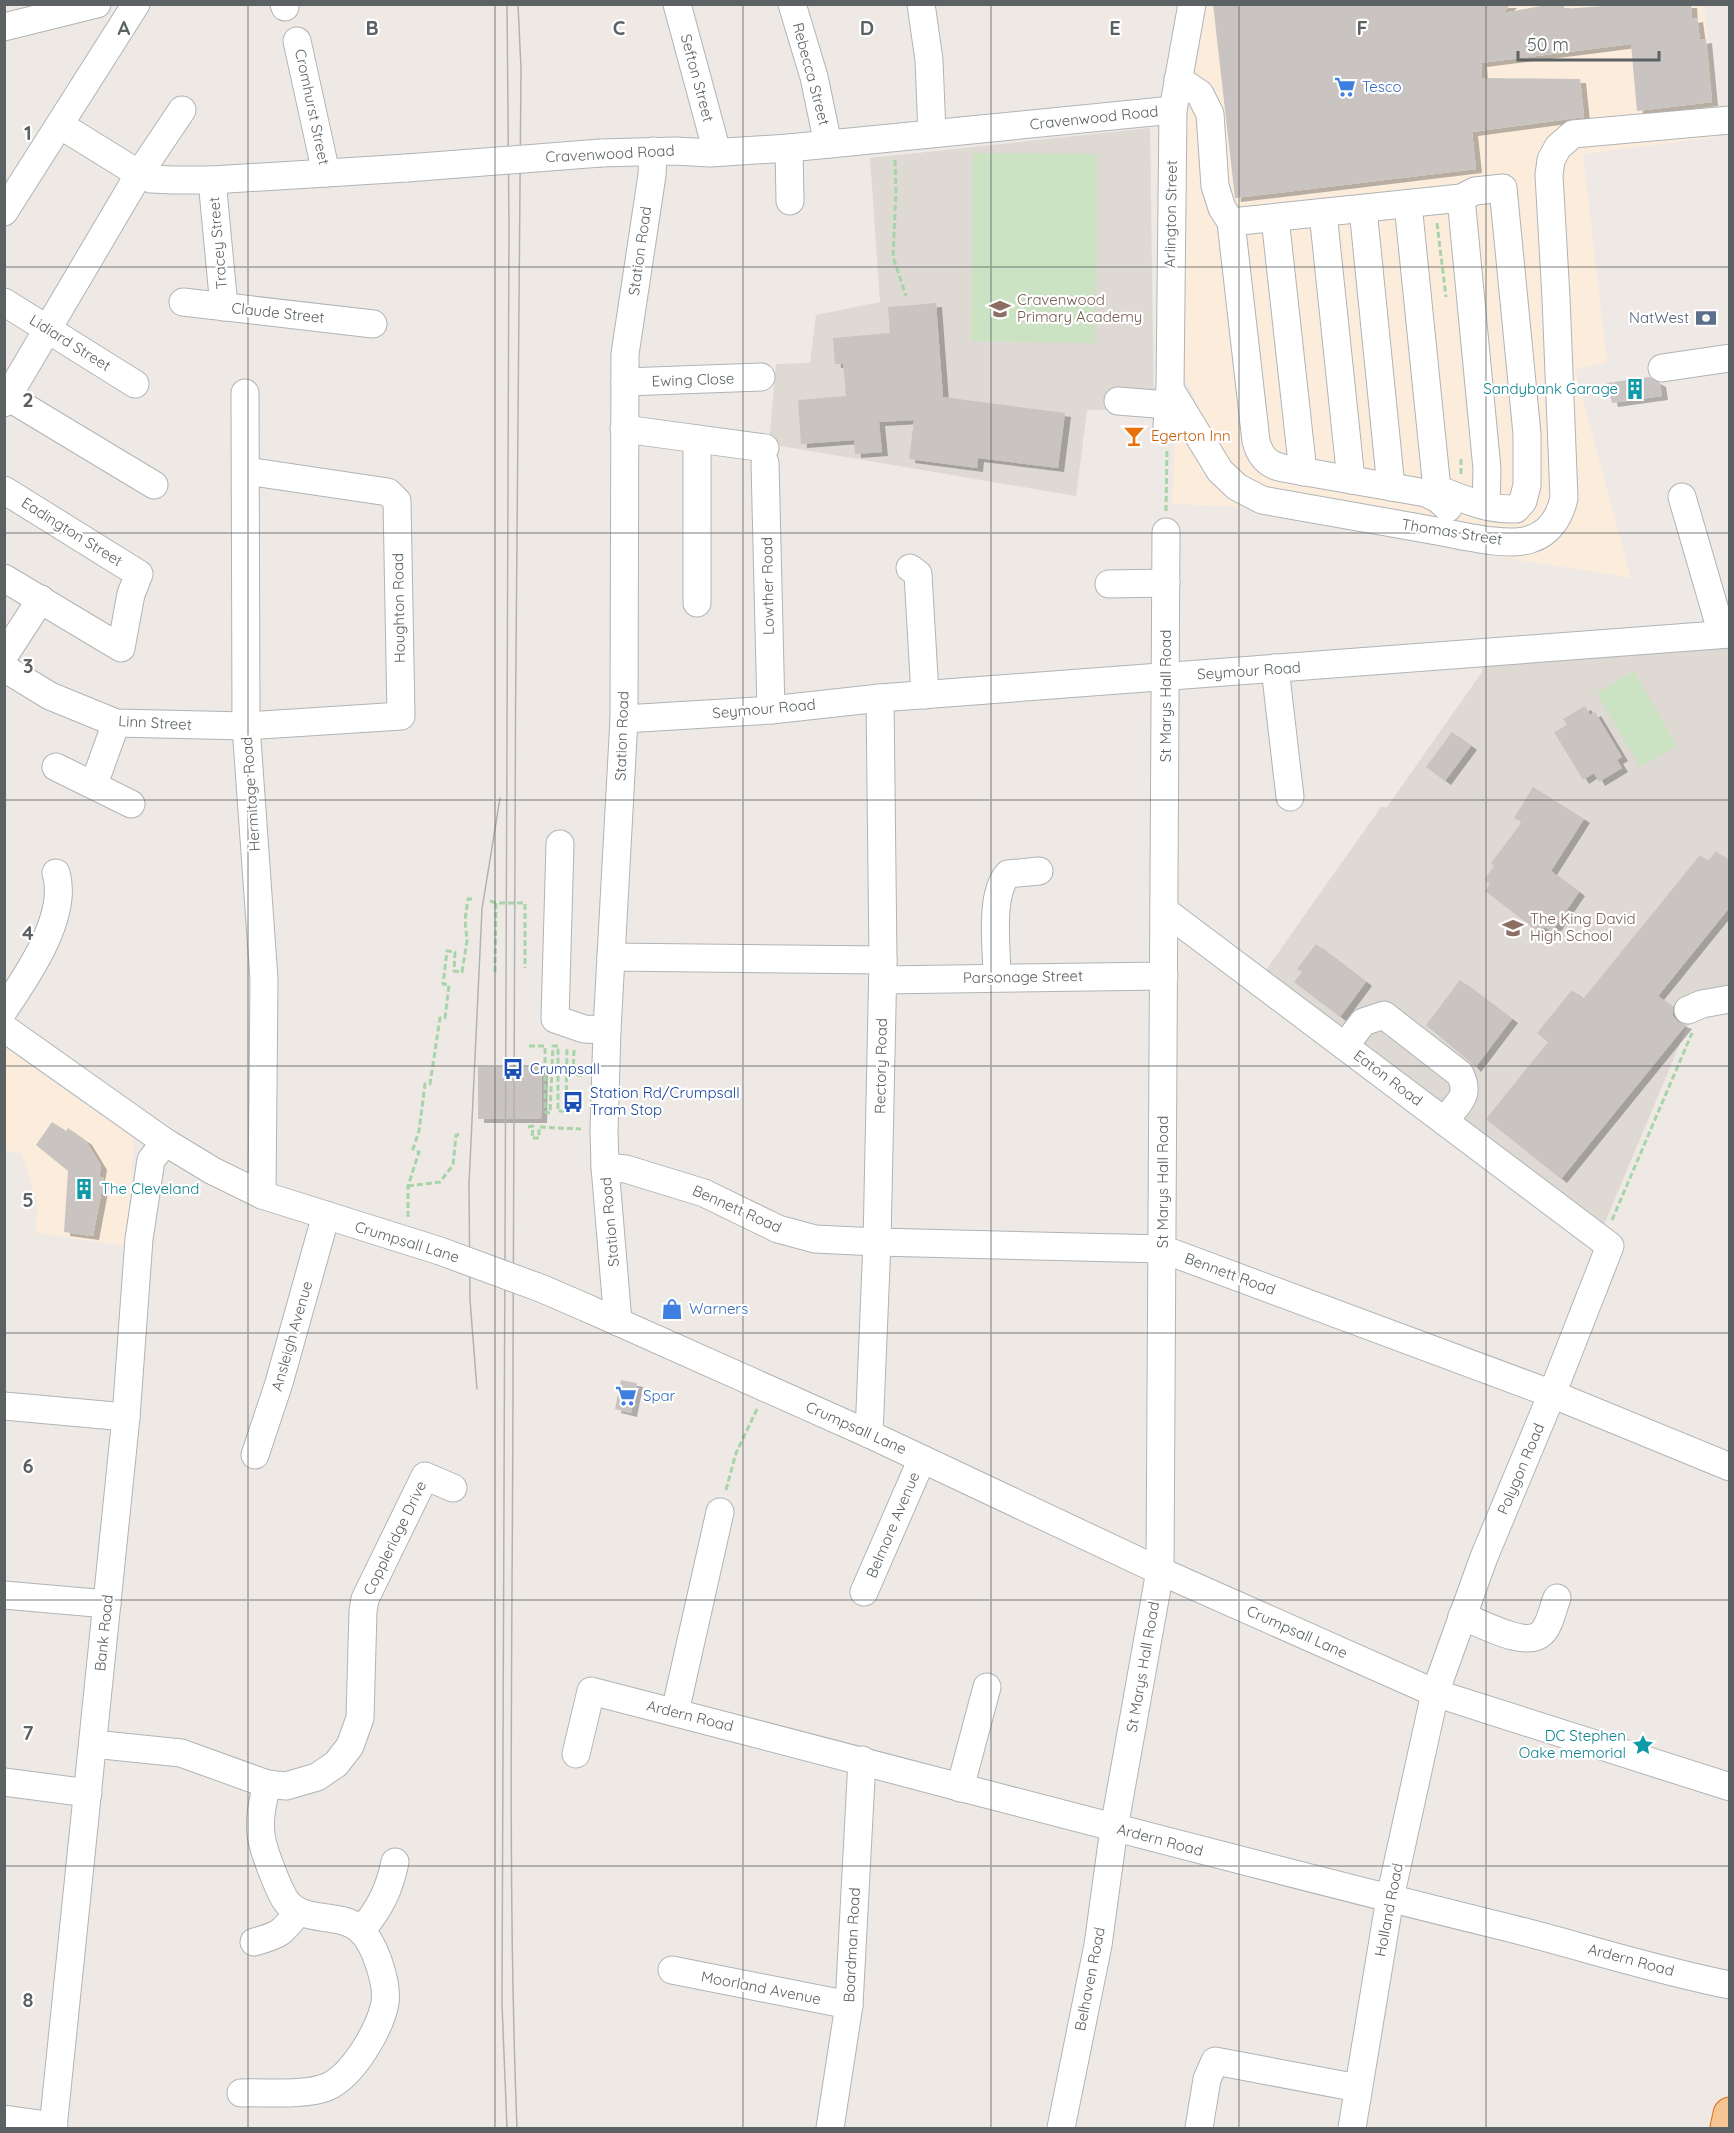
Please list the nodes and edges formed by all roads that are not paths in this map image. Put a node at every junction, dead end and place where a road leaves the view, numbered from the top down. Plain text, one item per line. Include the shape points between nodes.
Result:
1 (97, 4) edge
2 (136, 4) edge
3 (677, 4) edge
4 (792, 4) edge
5 (921, 4) edge
6 (1192, 4) edge
7 (4, 27) edge
8 (297, 40) dead end
9 (1178, 79) junction
10 (182, 110) dead end
11 (1173, 110) junction
12 (1730, 120) edge
13 (60, 125) junction
14 (932, 133) junction
15 (828, 144) junction
16 (789, 148) junction
17 (653, 152) junction
18 (717, 152) junction
19 (326, 173) junction
20 (139, 174) junction
21 (212, 180) junction
22 (1461, 198) junction
23 (790, 201) dead end
24 (1408, 204) junction
25 (6, 206) edge
26 (1363, 209) junction
27 (1323, 213) junction
28 (1275, 218) junction
29 (1231, 222) junction
30 (4, 302) edge
31 (183, 302) dead end
32 (224, 307) junction
33 (373, 324) dead end
34 (48, 330) junction
35 (1730, 358) edge
36 (1662, 368) dead end
37 (761, 377) dead end
38 (625, 382) junction
39 (135, 384) dead end
40 (245, 393) dead end
41 (6, 400) edge
42 (1118, 401) dead end
43 (1168, 406) junction
44 (624, 429) junction
45 (697, 439) junction
46 (246, 471) junction
47 (1302, 472) junction
48 (1351, 480) junction
49 (153, 485) dead end
50 (1391, 487) junction
51 (4, 490) edge
52 (1438, 494) junction
53 (1682, 497) dead end
54 (1486, 506) junction
55 (1166, 532) road end
56 (1480, 538) junction
57 (910, 568) dead end
58 (4, 578) edge
59 (1166, 583) junction
60 (1109, 584) dead end
61 (40, 600) junction
62 (698, 603) dead end
63 (1726, 634) edge
64 (4, 656) edge
65 (1275, 668) junction
66 (4, 669) edge
67 (1166, 677) junction
68 (925, 695) junction
69 (880, 698) junction
70 (771, 710) junction
71 (624, 719) junction
72 (116, 723) junction
73 (246, 726) junction
74 (56, 767) dead end
75 (94, 784) junction
76 (1290, 797) dead end
77 (131, 804) dead end
78 (560, 843) dead end
79 (1039, 871) dead end
80 (56, 873) dead end
81 (1165, 911) junction
82 (611, 957) junction
83 (883, 970) junction
84 (1164, 976) junction
85 (997, 977) junction
86 (1730, 999) edge
87 (4, 1011) edge
88 (1691, 1018) road end
89 (4, 1028) edge
90 (607, 1030) junction
91 (1345, 1046) junction
92 (1445, 1120) junction
93 (165, 1142) junction
94 (605, 1167) junction
95 (262, 1195) junction
96 (326, 1215) junction
97 (877, 1242) junction
98 (1607, 1243) joint
99 (1162, 1249) junction
100 (618, 1322) junction
101 (1552, 1394) junction
102 (4, 1406) edge
103 (126, 1417) junction
104 (869, 1434) junction
105 (255, 1455) dead end
106 (922, 1459) junction
107 (1730, 1467) edge
108 (453, 1488) dead end
109 (720, 1512) road end
110 (1160, 1571) junction
111 (864, 1592) dead end
112 (4, 1595) edge
113 (1557, 1598) dead end
114 (107, 1604) junction
115 (1462, 1616) junction
116 (987, 1687) dead end
117 (1435, 1693) junction
118 (675, 1712) junction
119 (93, 1744) junction
120 (576, 1754) dead end
121 (862, 1760) junction
122 (4, 1782) edge
123 (267, 1784) junction
124 (1730, 1787) edge
125 (960, 1788) junction
126 (88, 1792) junction
127 (1114, 1828) junction
128 (395, 1862) dead end
129 (1389, 1899) junction
130 (298, 1912) junction
131 (361, 1931) junction
132 (254, 1942) dead end
133 (672, 1970) dead end
134 (1730, 1985) edge
135 (849, 2005) junction
136 (1358, 2088) junction
137 (241, 2093) dead end
138 (1730, 2114) edge
139 (4, 2119) edge
140 (54, 2128) edge
141 (830, 2128) edge
142 (1061, 2128) edge
143 (1199, 2128) edge
144 (1352, 2128) edge
145 (1726, 2128) edge

1 - 7 street
2 - 13 street
3 - 18 street, Sefton Street
4 - 15 street, Rebecca Street via 814,77
5 - 14 street
6 - 9 street, Arlington Street
8 - 19 street, Cromhurst Street
9 - 11 street, Arlington Street
9 - 29 street via 1200,94 1210,114 1215,186
10 - 20 street
11 - 14 street, Cravenwood Road
11 - 43 street, Arlington Street
12 - 56 street, Thomas Street via 1573,134 1558,147 1551,160 1549,193 1564,498 1559,515 1548,529 1531,539 1512,542
13 - 20 street, Cravenwood Road
13 - 25 street
14 - 15 street, Cravenwood Road
15 - 16 street, Cravenwood Road
16 - 18 street, Cravenwood Road
16 - 23 street
17 - 18 street, Cravenwood Road
17 - 19 street, Cravenwood Road, bridge
17 - 38 street, Station Road
19 - 21 street, Cravenwood Road
20 - 21 street, Cravenwood Road via 151,179
20 - 34 street
21 - 32 street, Tracey Street
22 - 24 street
22 - 54 street via 1487,469
22 - 54 street via 1475,191 1503,188 1527,434 1527,485 1522,501 1516,509
24 - 26 street
24 - 52 street
26 - 27 street
26 - 50 street
27 - 28 street
27 - 48 street
28 - 29 street
28 - 47 street
29 - 47 street via 1258,450 1268,463
30 - 34 street, Lidiard Street
31 - 32 street, Claude Street
32 - 33 street, Claude Street
34 - 39 street, Lidiard Street
34 - 41 street
35 - 36 street
37 - 38 street, Ewing Close
38 - 44 street, Station Road
40 - 46 street, Hermitage Road
41 - 49 street
42 - 43 street
43 - 56 street, Thomas Street via 1220,471 1237,487 1262,500
44 - 45 street
44 - 71 street, Station Road
45 - 62 street
45 - 70 street, Lowther Road via 765,455
46 - 73 street, Hermitage Road
46 - 73 street, Houghton Road via 388,492 397,501 401,716
47 - 48 street
48 - 50 street
50 - 52 street
51 - 61 street, Eadington Street via 139,574 121,648
52 - 54 street
52 - 56 street
53 - 63 street
55 - 59 street, St Marys Hall Road
57 - 68 street via 918,574
58 - 61 street
59 - 60 street
59 - 67 street, St Marys Hall Road
61 - 64 street
63 - 65 street, Seymour Road
65 - 67 street, Seymour Road
65 - 76 street
66 - 72 street, Linn Street via 50,696
67 - 68 street, Seymour Road
67 - 81 street, St Marys Hall Road
68 - 69 street, Seymour Road
69 - 70 street, Seymour Road
69 - 83 street, Rectory Road
70 - 71 street, Seymour Road
71 - 82 street, Station Road
72 - 73 street, Linn Street
72 - 75 street
73 - 95 street, Hermitage Road via 264,979
74 - 75 street
75 - 77 street
78 - 90 street via 555,1019 584,1029
79 - 85 street via 1019,871 1002,880 996,904
80 - 87 street via 59,891 44,944
81 - 84 street, St Marys Hall Road
81 - 91 street, Eaton Road
82 - 83 street, Parsonage Street via 759,958
82 - 90 street, Station Road
83 - 85 street, Parsonage Street
83 - 97 street, Rectory Road
84 - 85 street, Parsonage Street
84 - 99 street, St Marys Hall Road
86 - 88 street via 1702,1004
89 - 93 street, Crumpsall Lane
90 - 94 street, Station Road
91 - 92 street, Eaton Road
91 - 92 street via 1363,1022 1384,1015 1460,1074 1465,1093
92 - 98 street, Eaton Road
93 - 95 street, Crumpsall Lane
93 - 103 street, Bank Road via 151,1160 139,1239
94 - 97 street, Bennett Road via 626,1169 704,1192 778,1229 815,1239
94 - 100 street, Station Road
95 - 96 street, Crumpsall Lane
96 - 100 street, Crumpsall Lane, bridge via 440,1251
96 - 105 street, Ansleigh Avenue
97 - 99 street, Bennett Road
97 - 104 street, Rectory Road
98 - 101 street, Polygon Road
99 - 101 street, Bennett Road
99 - 110 street, St Marys Hall Road
100 - 104 street, Crumpsall Lane
101 - 107 street, Bennett Road
101 - 115 street, Polygon Road
102 - 103 street
103 - 114 street, Bank Road
104 - 106 street, Crumpsall Lane
106 - 110 street, Crumpsall Lane
106 - 111 street, Belmore Avenue
108 - 123 street, Coppleridge Drive via 425,1476 365,1599 360,1718 350,1746 336,1764 316,1777 286,1786
109 - 118 street
110 - 117 street, Crumpsall Lane
110 - 127 street, St Marys Hall Road
112 - 114 street
113 - 115 street via 1544,1632 1535,1638 1518,1638
114 - 119 street, Bank Road
115 - 117 street, Polygon Road
116 - 125 street
117 - 124 street, Crumpsall Lane
117 - 129 street, Holland Road
118 - 120 street, Ardern Road via 591,1691
118 - 121 street, Ardern Road
119 - 123 street, Coppleridge Drive via 181,1753
119 - 126 street, Bank Road
121 - 125 street, Ardern Road
121 - 135 street, Boardman Road
122 - 126 street
123 - 130 street via 261,1836 285,1900
125 - 127 street, Ardern Road
126 - 140 street, Bank Road
127 - 129 street, Ardern Road
127 - 142 street, Belhaven Road via 1098,1945
128 - 131 street via 389,1888
129 - 134 street, Ardern Road
129 - 136 street, Holland Road
130 - 131 street via 342,1922
130 - 132 street via 282,1932
131 - 137 street via 371,1944 382,1973 385,2002 373,2034 351,2069 326,2088
133 - 135 street, Moorland Avenue
135 - 141 street, Boardman Road
136 - 143 street via 1215,2061 1207,2079
136 - 144 street, Holland Road
138 - 145 highway
139 - 140 street

